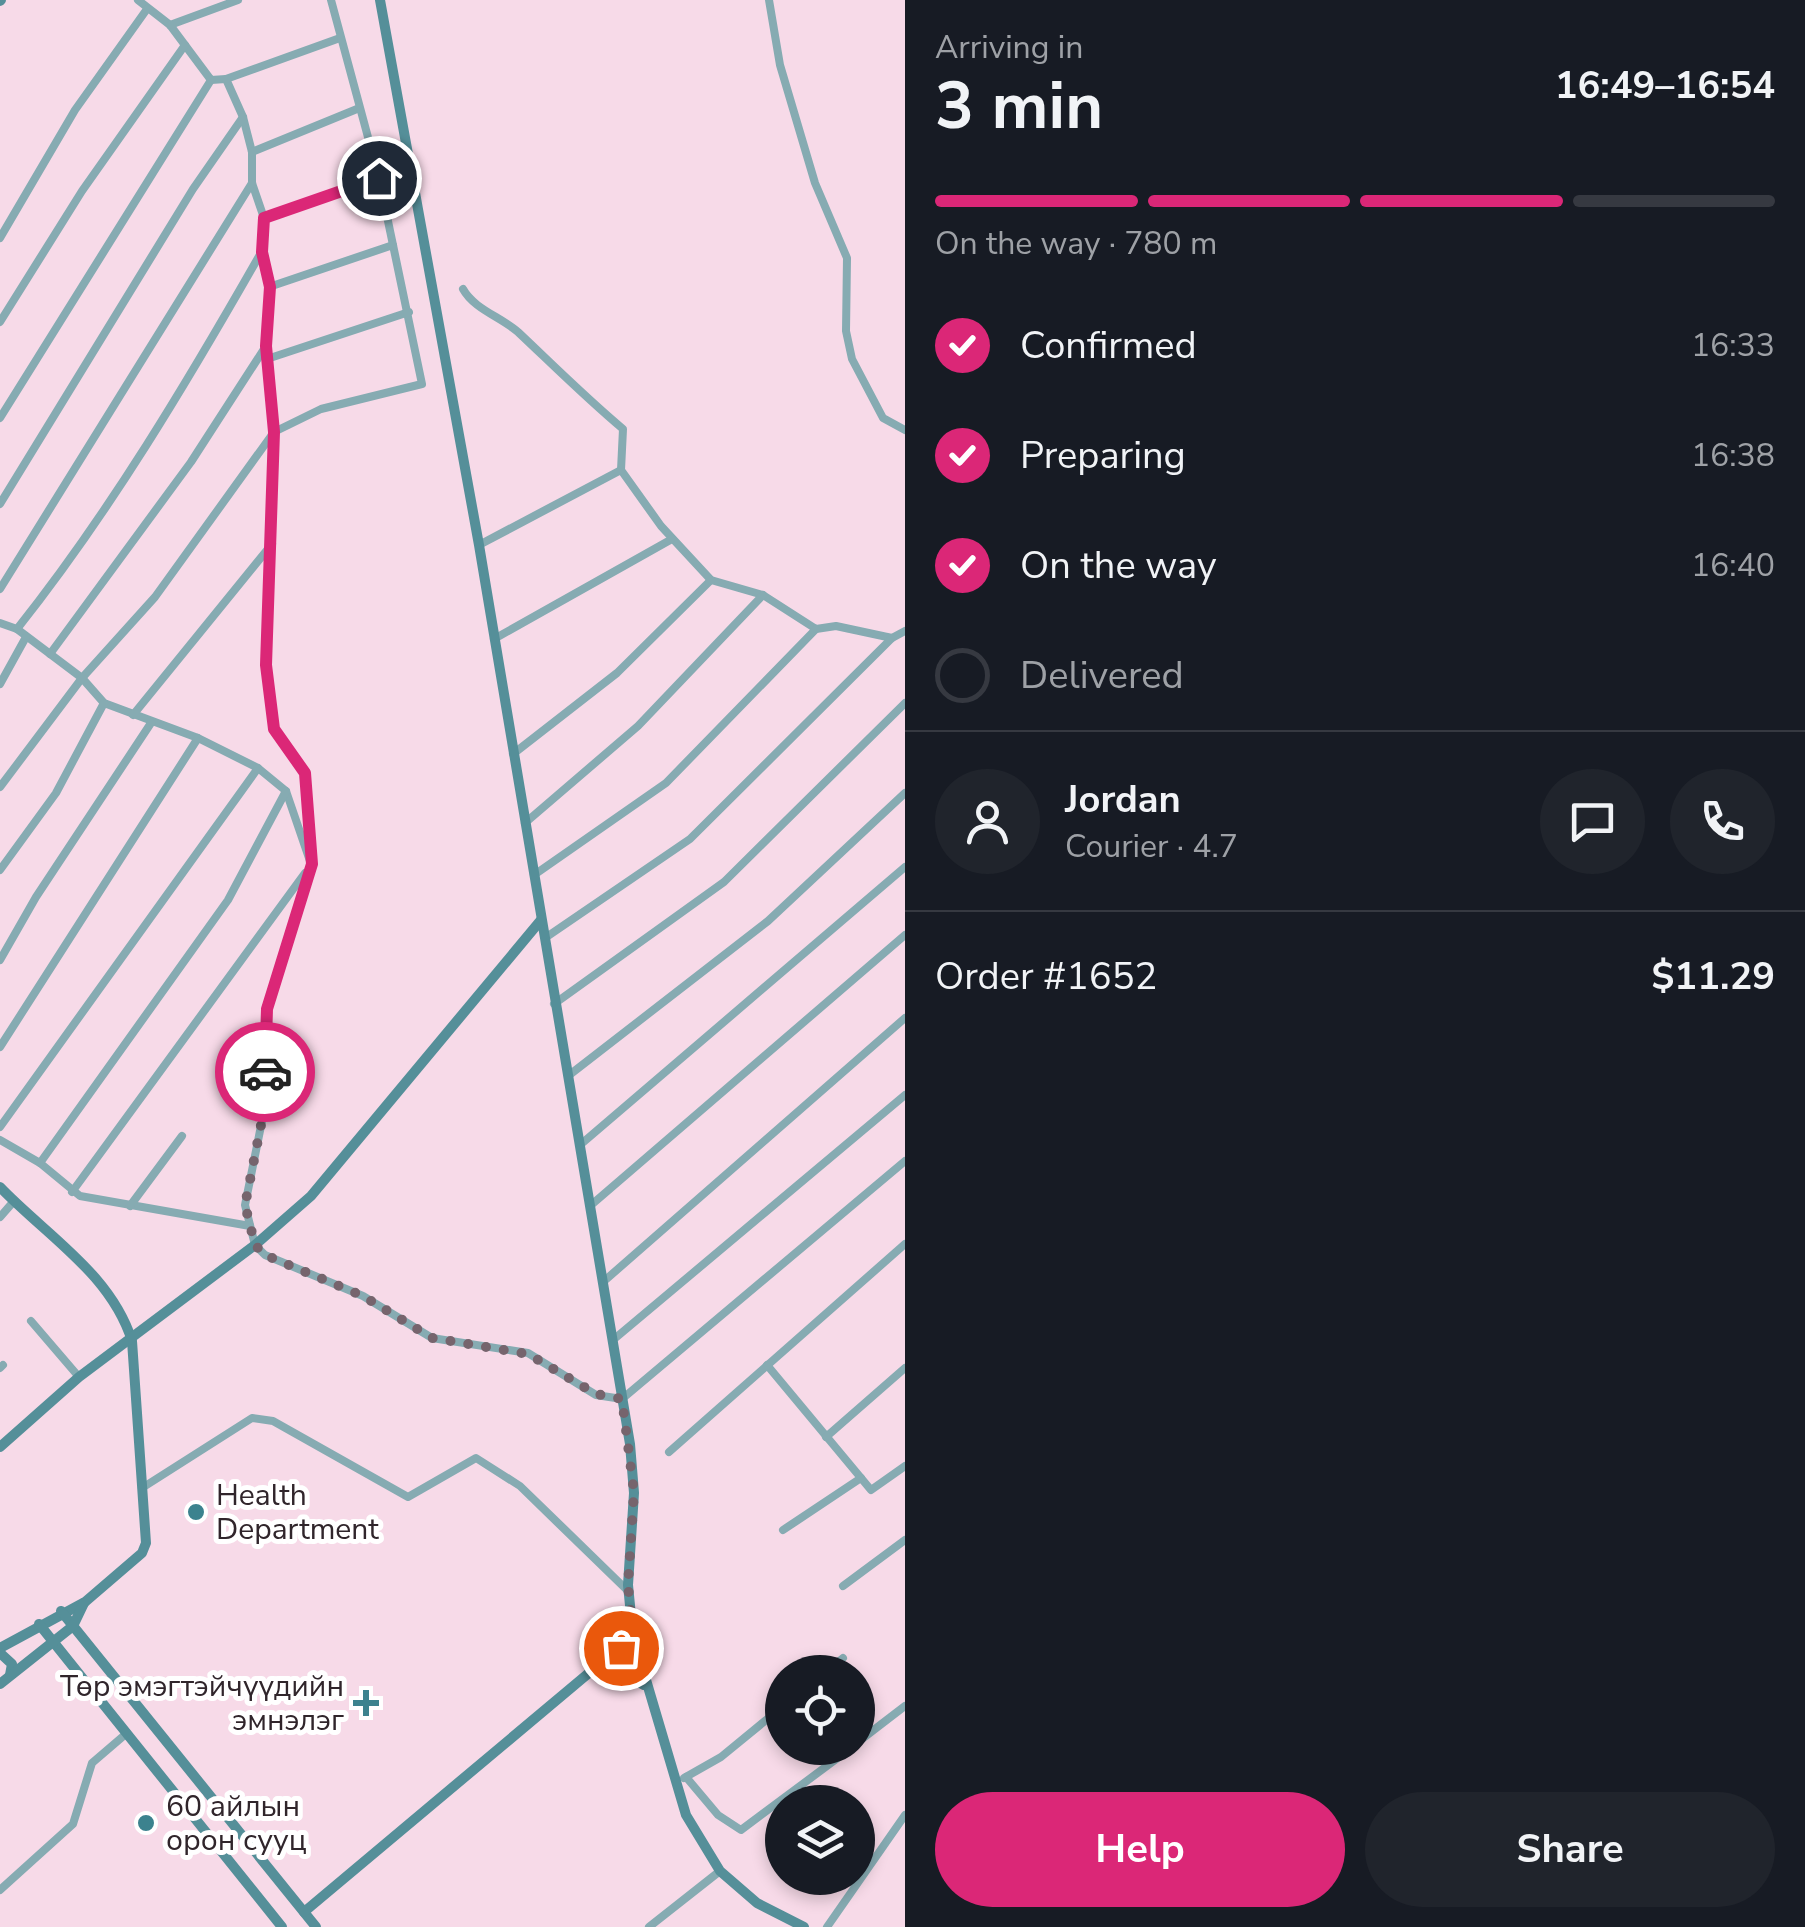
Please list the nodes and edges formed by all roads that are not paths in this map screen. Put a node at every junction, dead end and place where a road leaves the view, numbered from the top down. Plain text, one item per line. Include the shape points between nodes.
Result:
1 (138, 0) edge
2 (238, 0) edge
3 (331, 0) edge
4 (380, 0) edge
5 (769, 0) edge
6 (147, 9) junction
7 (170, 24) junction
8 (340, 38) junction
9 (184, 45) junction
10 (226, 79) junction
11 (211, 80) junction
12 (357, 109) junction
13 (243, 117) junction
14 (252, 152) junction
15 (379, 178) junction
16 (252, 182) junction
17 (264, 218) junction
18 (0, 238) edge
19 (393, 244) junction
20 (262, 252) junction
21 (270, 287) junction
22 (463, 289) dead end
23 (409, 312) junction
24 (0, 322) edge
25 (266, 346) junction
26 (270, 358) junction
27 (0, 418) edge
28 (903, 426) edge
29 (274, 432) junction
30 (620, 470) junction
31 (0, 504) edge
32 (672, 539) junction
33 (272, 544) junction
34 (479, 545) junction
35 (711, 580) junction
36 (0, 590) edge
37 (763, 595) junction
38 (0, 622) edge
39 (17, 628) junction
40 (816, 628) junction
41 (905, 631) edge
42 (26, 637) junction
43 (892, 638) junction
44 (494, 639) junction
45 (50, 654) junction
46 (82, 678) junction
47 (0, 684) edge
48 (104, 703) junction
49 (905, 703) edge
50 (133, 715) junction
51 (151, 722) junction
52 (198, 738) junction
53 (513, 754) junction
54 (258, 768) junction
55 (0, 788) edge
56 (286, 792) junction
57 (905, 794) edge
58 (526, 823) junction
59 (312, 864) junction
60 (905, 867) edge
61 (0, 870) edge
62 (534, 875) junction
63 (541, 920) junction
64 (905, 936) edge
65 (544, 939) junction
66 (0, 960) edge
67 (554, 1004) junction
68 (905, 1018) edge
69 (0, 1047) edge
70 (568, 1077) junction
71 (905, 1095) edge
72 (0, 1127) edge
73 (182, 1136) dead end
74 (0, 1140) edge
75 (580, 1146) junction
76 (905, 1161) edge
77 (40, 1163) junction
78 (0, 1187) edge
79 (72, 1192) junction
80 (14, 1202) junction
81 (130, 1206) junction
82 (590, 1206) junction
83 (0, 1217) edge
84 (250, 1226) junction
85 (905, 1244) edge
86 (255, 1245) junction
87 (603, 1282) junction
88 (31, 1321) dead end
89 (613, 1340) junction
90 (132, 1341) junction
91 (767, 1366) junction
92 (905, 1368) edge
93 (79, 1377) junction
94 (622, 1399) junction
95 (826, 1437) junction
96 (0, 1447) edge
97 (669, 1452) dead end
98 (905, 1466) edge
99 (861, 1478) junction
100 (142, 1488) junction
101 (782, 1530) dead end
102 (905, 1540) edge
103 (843, 1586) dead end
104 (628, 1592) junction
105 (85, 1602) junction
106 (61, 1612) junction
107 (39, 1624) junction
108 (72, 1626) junction
109 (633, 1636) junction
110 (53, 1641) junction
111 (0, 1650) edge
112 (594, 1672) junction
113 (5, 1680) edge
114 (645, 1686) junction
115 (905, 1706) edge
116 (765, 1721) edge
117 (875, 1729) edge
118 (127, 1733) junction
119 (828, 1765) edge
120 (681, 1779) junction
121 (905, 1815) edge
122 (720, 1871) junction
123 (272, 1872) junction
124 (251, 1889) junction
125 (0, 1890) edge
126 (304, 1912) junction
127 (282, 1927) edge
128 (316, 1927) edge
129 (650, 1927) edge
130 (804, 1927) edge
131 (828, 1927) edge

1 - 6 street
2 - 7 street
3 - 8 street
4 - 34 street
5 - 28 street via 814,183 847,258 852,359 883,418
6 - 7 street
6 - 18 street via 74,110
7 - 9 street
8 - 10 street
8 - 12 street
9 - 11 street
9 - 24 street
10 - 11 street
10 - 13 street
11 - 27 street
12 - 14 street
12 - 15 street
13 - 14 street
13 - 31 street
14 - 16 street
15 - 17 street
15 - 19 street
16 - 17 street
16 - 36 street
17 - 20 street
19 - 21 street
19 - 23 street
20 - 21 street
20 - 39 street via 70,562
21 - 25 street
22 - 30 street via 623,429
23 - 26 street
23 - 29 street via 422,384 321,409
25 - 26 street
25 - 45 street via 191,462
26 - 29 street
29 - 33 street
29 - 46 street via 155,597
30 - 32 street
30 - 34 street
32 - 35 street
32 - 44 street
33 - 50 street
33 - 59 street via 266,665 274,729 305,773
34 - 44 street
35 - 37 street
35 - 53 street via 618,674
37 - 40 street
37 - 58 street via 638,726
38 - 39 street
39 - 42 street
40 - 43 street
40 - 62 street via 666,783
41 - 43 street
42 - 45 street
42 - 47 street
43 - 65 street via 690,838
44 - 53 street
45 - 46 street
46 - 48 street
46 - 55 street
48 - 50 street
48 - 61 street via 56,792
49 - 67 street via 724,882
50 - 51 street
51 - 52 street
51 - 66 street
52 - 54 street
52 - 69 street
53 - 58 street
54 - 56 street
54 - 72 street
56 - 59 street
56 - 77 street via 228,900
57 - 70 street via 768,921
58 - 62 street
59 - 79 street
59 - 84 street via 267,1009 264,1110 245,1205
60 - 75 street
62 - 63 street
63 - 65 street
63 - 86 street via 346,1157
64 - 82 street
65 - 67 street
67 - 70 street
68 - 87 street
70 - 75 street
71 - 89 street
73 - 81 street
74 - 77 street
75 - 82 street
76 - 94 street
77 - 79 street
78 - 80 street
79 - 81 street
80 - 83 street
80 - 90 street via 84,1265 114,1301
81 - 84 street
82 - 87 street
84 - 86 street
85 - 91 street
86 - 90 street
86 - 94 street via 363,1296 432,1338 528,1354 596,1394
87 - 89 street
88 - 93 street
89 - 94 street
90 - 93 street
90 - 100 street
91 - 95 street
91 - 97 street
92 - 95 street
93 - 96 street
94 - 104 street via 634,1492
95 - 99 street
98 - 99 street via 870,1490
99 - 101 street
100 - 104 street via 252,1418 273,1421 408,1497 476,1458 520,1486
100 - 105 street via 142,1552
102 - 103 street
104 - 109 street
105 - 106 street
105 - 108 street
106 - 107 street
106 - 108 street
107 - 110 street
107 - 111 street
108 - 110 street
108 - 123 street
109 - 112 street
109 - 114 street
110 - 113 street
110 - 118 street
111 - 113 street via 12,1664
112 - 114 street via 620,1672
112 - 126 street
114 - 120 street
115 - 117 street
116 - 120 street
118 - 124 street
118 - 125 street via 92,1763 72,1824
119 - 120 street via 741,1830
120 - 122 street via 695,1833
121 - 131 street
122 - 129 street
122 - 130 street via 756,1903
123 - 124 street
123 - 126 street
124 - 127 street
126 - 128 street

